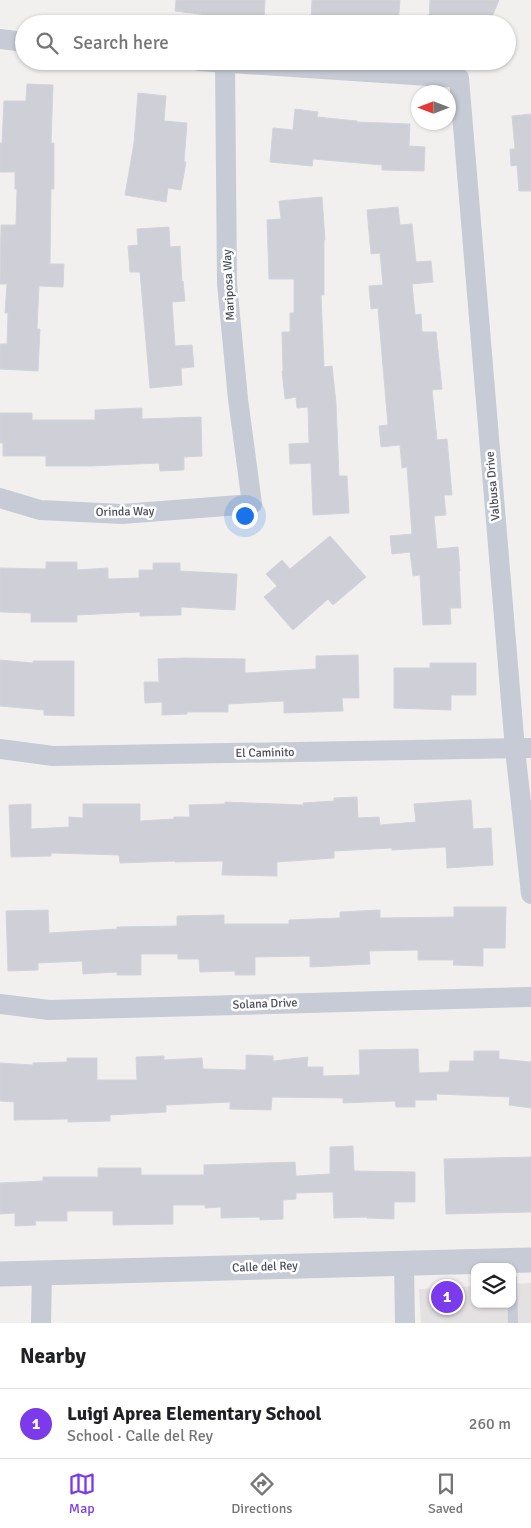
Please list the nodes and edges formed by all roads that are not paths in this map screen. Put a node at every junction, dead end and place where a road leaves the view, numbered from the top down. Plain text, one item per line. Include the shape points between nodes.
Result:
1 (0, 39) edge
2 (15, 41) edge
3 (225, 70) edge
4 (325, 70) edge
5 (0, 498) edge
6 (252, 504) joint
7 (523, 748) edge
8 (0, 749) edge
9 (531, 894) edge
10 (531, 997) edge
11 (0, 1004) edge
12 (404, 1263) junction
13 (517, 1266) edge
14 (0, 1274) edge
15 (42, 1274) junction
16 (41, 1323) edge
17 (405, 1323) edge
18 (513, 1323) edge

1 - 2 street
3 - 6 street, Mariposa Way via 227,283
4 - 7 street, Valbusa Drive via 459,78
5 - 6 street, Orinda Way via 40,510 122,514
7 - 8 street, El Caminito via 53,756
7 - 9 street, Valbusa Drive
10 - 11 street, Solana Drive via 49,1010
12 - 13 street, Calle del Rey
12 - 15 street, Calle del Rey
12 - 17 street
13 - 18 lane
14 - 15 street, Calle del Rey
15 - 16 street

